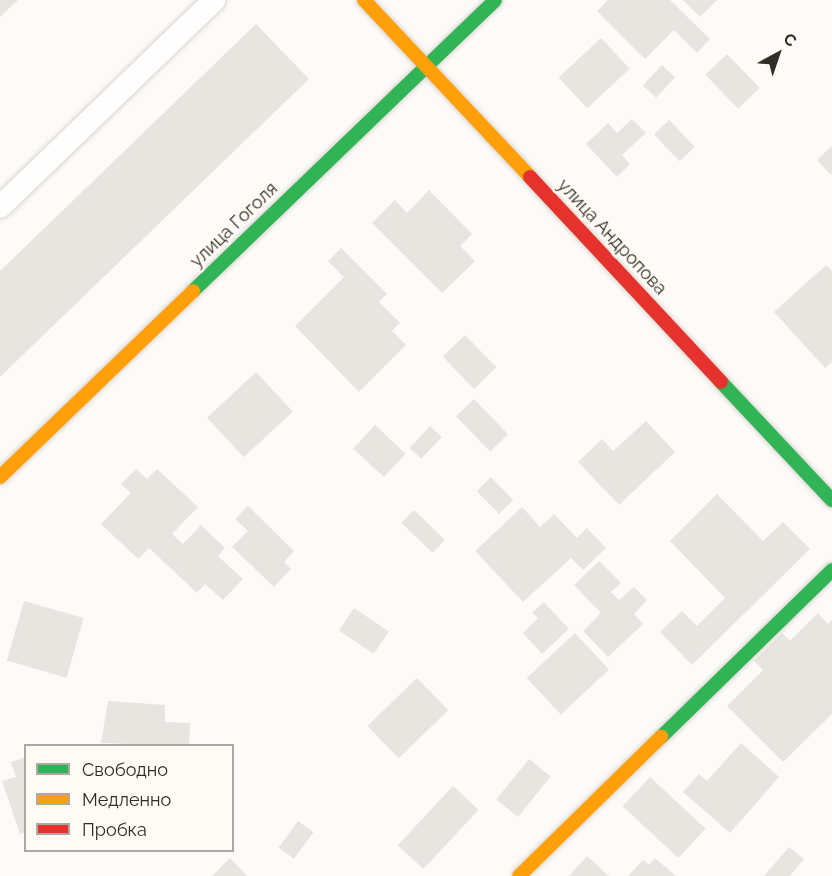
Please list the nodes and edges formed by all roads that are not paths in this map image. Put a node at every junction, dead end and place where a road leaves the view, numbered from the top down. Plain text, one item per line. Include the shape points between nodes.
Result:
1 (214, 0) edge
2 (364, 0) edge
3 (495, 0) edge
4 (426, 64) junction
5 (0, 207) edge
6 (0, 477) edge
7 (832, 500) edge
8 (832, 570) edge
9 (519, 876) edge

1 - 5 lane
2 - 4 street, улица Андропова
3 - 4 street, улица Гоголя
4 - 6 street, улица Гоголя
4 - 7 street, улица Андропова
8 - 9 street

